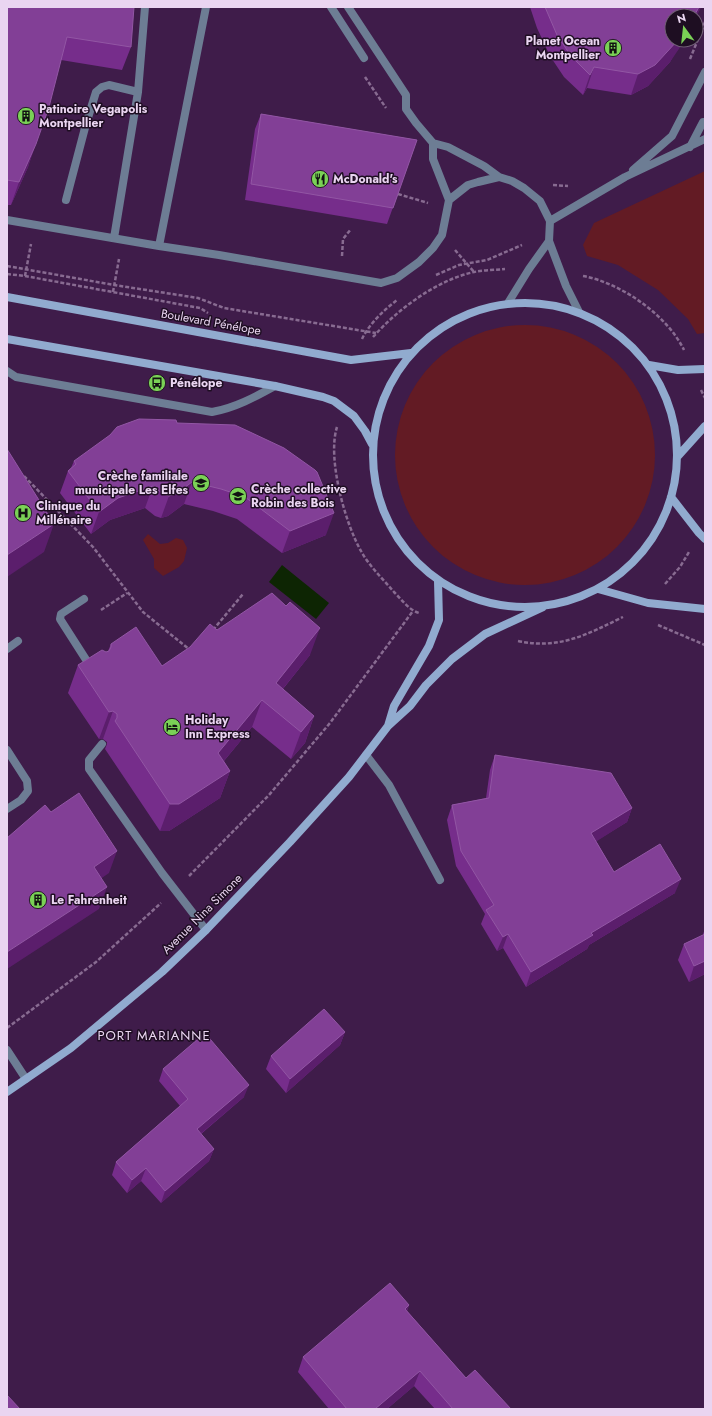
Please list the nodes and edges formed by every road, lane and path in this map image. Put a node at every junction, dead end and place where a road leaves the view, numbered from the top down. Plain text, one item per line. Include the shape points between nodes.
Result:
1 (145, 7) edge
2 (206, 7) edge
3 (331, 7) edge
4 (348, 7) edge
5 (705, 22) edge
6 (364, 58) dead end
7 (688, 62) dead end
8 (705, 72) edge
9 (138, 92) junction
10 (705, 122) edge
11 (705, 139) edge
12 (433, 143) junction
13 (689, 147) junction
14 (499, 177) junction
15 (625, 177) junction
16 (548, 182) dead end
17 (571, 186) dead end
18 (398, 194) edge
19 (66, 200) dead end
20 (449, 200) junction
21 (430, 203) dead end
22 (7, 220) edge
23 (550, 221) junction
24 (351, 229) dead end
25 (114, 238) junction
26 (549, 241) junction
27 (521, 245) dead end
28 (159, 246) junction
29 (454, 249) dead end
30 (467, 263) junction
31 (7, 266) edge
32 (508, 269) dead end
33 (474, 272) junction
34 (7, 274) edge
35 (580, 275) dead end
36 (339, 276) junction
37 (434, 276) dead end
38 (7, 297) edge
39 (399, 299) dead end
40 (508, 303) junction
41 (579, 312) junction
42 (211, 314) dead end
43 (365, 332) junction
44 (377, 333) junction
45 (7, 339) edge
46 (361, 340) dead end
47 (369, 342) dead end
48 (683, 348) dead end
49 (411, 353) junction
50 (649, 365) junction
51 (705, 369) edge
52 (7, 371) edge
53 (275, 386) junction
54 (705, 426) edge
55 (335, 435) dead end
56 (372, 444) junction
57 (678, 456) junction
58 (20, 472) edge
59 (671, 496) junction
60 (705, 539) edge
61 (438, 581) junction
62 (598, 589) junction
63 (243, 594) dead end
64 (84, 599) dead end
65 (546, 606) junction
66 (705, 609) edge
67 (657, 625) dead end
68 (208, 635) edge
69 (18, 641) dead end
70 (705, 646) edge
71 (7, 649) edge
72 (193, 653) edge
73 (96, 674) edge
74 (388, 726) junction
75 (102, 744) dead end
76 (7, 750) edge
77 (366, 755) junction
78 (7, 810) edge
79 (440, 880) dead end
80 (176, 890) junction
81 (206, 930) junction
82 (7, 1028) edge
83 (7, 1050) edge
84 (26, 1079) junction
85 (7, 1092) edge

1 - 9 street
2 - 28 street
3 - 6 street
4 - 12 street via 406,95 406,109
5 - 7 path
8 - 15 street via 672,136
9 - 19 street via 109,85 102,86 96,92
9 - 25 street
10 - 13 street
11 - 13 street
12 - 14 street via 448,147
12 - 20 street via 433,159
13 - 15 street
14 - 20 street via 468,186
14 - 23 street via 524,188 540,201
15 - 23 street
16 - 17 path via 553,185
18 - 21 path
20 - 36 street via 442,234 419,262 396,278 381,283
22 - 25 street
23 - 26 street
24 - 36 path via 343,239
25 - 28 street
26 - 40 street
26 - 41 street
27 - 30 path via 487,260
28 - 36 street
29 - 30 path
30 - 33 path
30 - 37 path
31 - 43 path via 198,298 224,308
32 - 33 path
33 - 44 path via 444,282 421,296
34 - 42 path via 200,308
35 - 48 path via 610,284 630,294 664,323
38 - 49 main road, Boulevard Pénélope via 351,360
39 - 43 path
40 - 41 main road via 544,304
40 - 49 main road via 465,315 445,325
41 - 50 main road via 618,334 635,348
43 - 44 path
43 - 46 path
44 - 47 path
45 - 53 main road
49 - 56 main road via 384,396
50 - 51 main road via 678,370
50 - 57 main road via 671,408 676,428
52 - 53 street via 16,377 212,412 233,407
53 - 56 main road via 307,392 334,401 354,416
54 - 57 main road
55 - 80 path via 336,473 350,526 361,552 413,611 330,723 269,795
56 - 61 main road via 376,490 393,533 407,552
57 - 59 main road via 677,475
58 - 72 path via 93,547 143,612
59 - 60 main road
59 - 62 main road via 668,509 649,544 629,569
61 - 65 main road via 465,595 505,606
61 - 74 main road, Avenue Nina Simone via 439,620 429,646 394,706
62 - 65 main road via 572,600
62 - 66 main road via 648,603
63 - 68 path
64 - 73 street via 61,614 60,619
65 - 74 main road, Avenue Nina Simone via 485,634 452,658 410,706
67 - 70 path
69 - 71 street
74 - 77 main road, Avenue Nina Simone
75 - 80 street via 89,760 89,769
76 - 78 street via 27,781 28,791
77 - 79 street via 389,785
77 - 81 main road, Avenue Nina Simone via 290,842
80 - 81 street
80 - 82 path via 96,962
81 - 84 main road, Avenue Nina Simone via 162,972 71,1048
83 - 84 street
84 - 85 main road, Avenue Nina Simone

